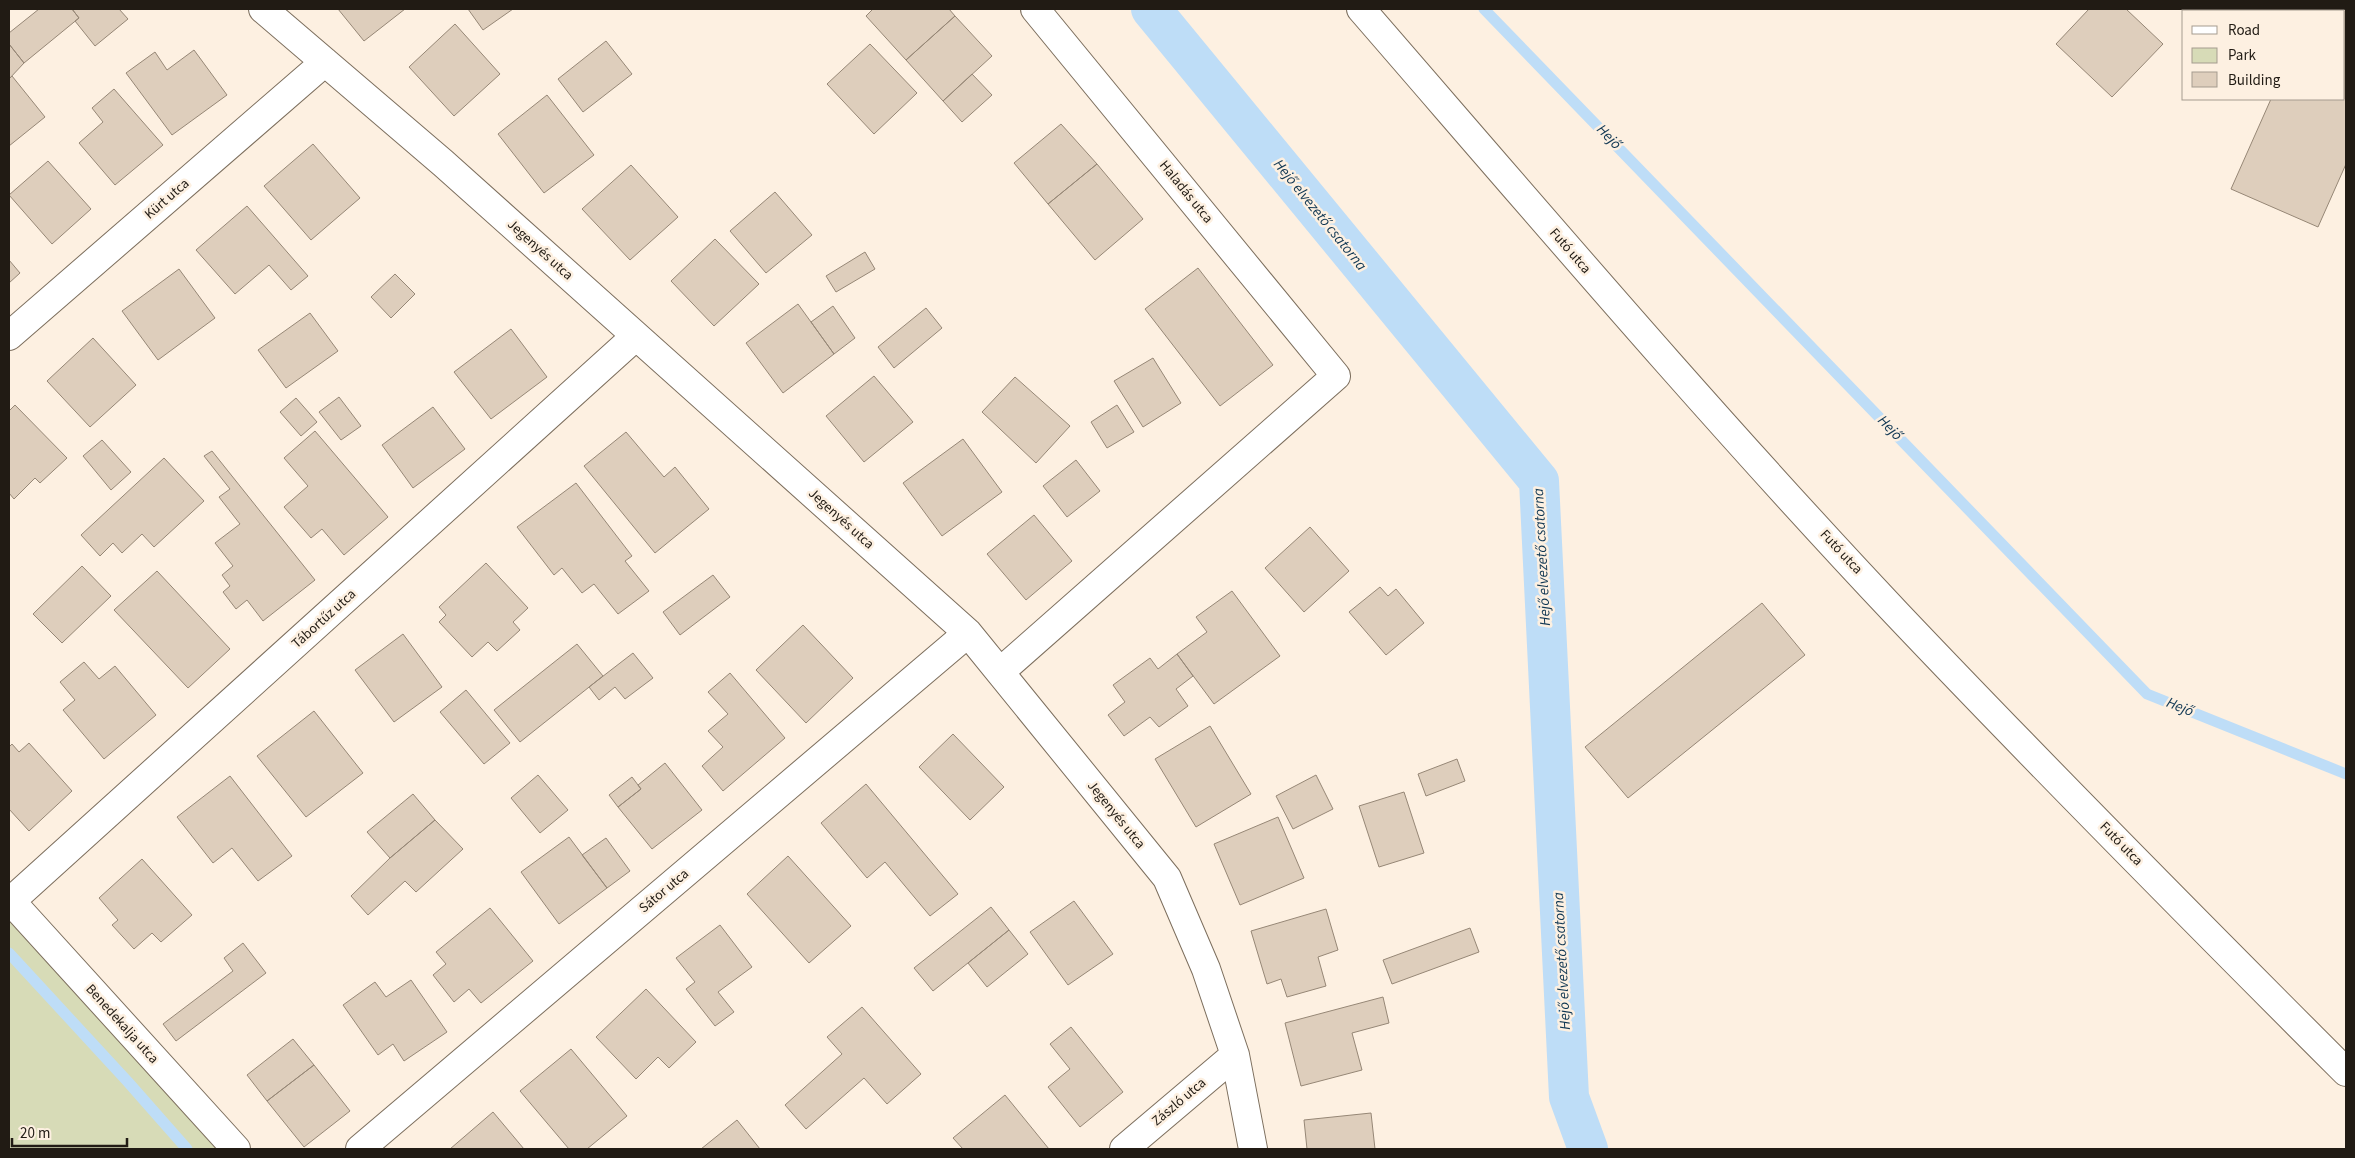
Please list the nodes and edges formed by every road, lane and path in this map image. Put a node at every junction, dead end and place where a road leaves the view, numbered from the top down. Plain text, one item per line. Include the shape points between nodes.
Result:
1 (264, 9) edge
2 (1035, 9) edge
3 (1361, 9) edge
4 (325, 62) junction
5 (9, 336) edge
6 (636, 336) junction
7 (968, 633) junction
8 (1000, 672) junction
9 (10, 900) edge
10 (1235, 1055) junction
11 (2346, 1072) edge
12 (236, 1149) edge
13 (360, 1149) edge
14 (1124, 1149) edge
15 (1253, 1149) edge

1 - 4 street, Jegenyés utca
2 - 8 street, Haladás utca via 1336,376
3 - 11 street, Futó utca via 1606,292 1897,614
4 - 5 street, Kürt utca
4 - 6 street, Jegenyés utca
6 - 7 street, Jegenyés utca
6 - 9 street, Tábortűz utca
7 - 8 street, Jegenyés utca
7 - 13 street, Sátor utca
8 - 10 street, Jegenyés utca via 1167,878 1206,969
9 - 12 street, Benedekalja utca
10 - 14 street, Zászló utca
10 - 15 street, Jegenyés utca

